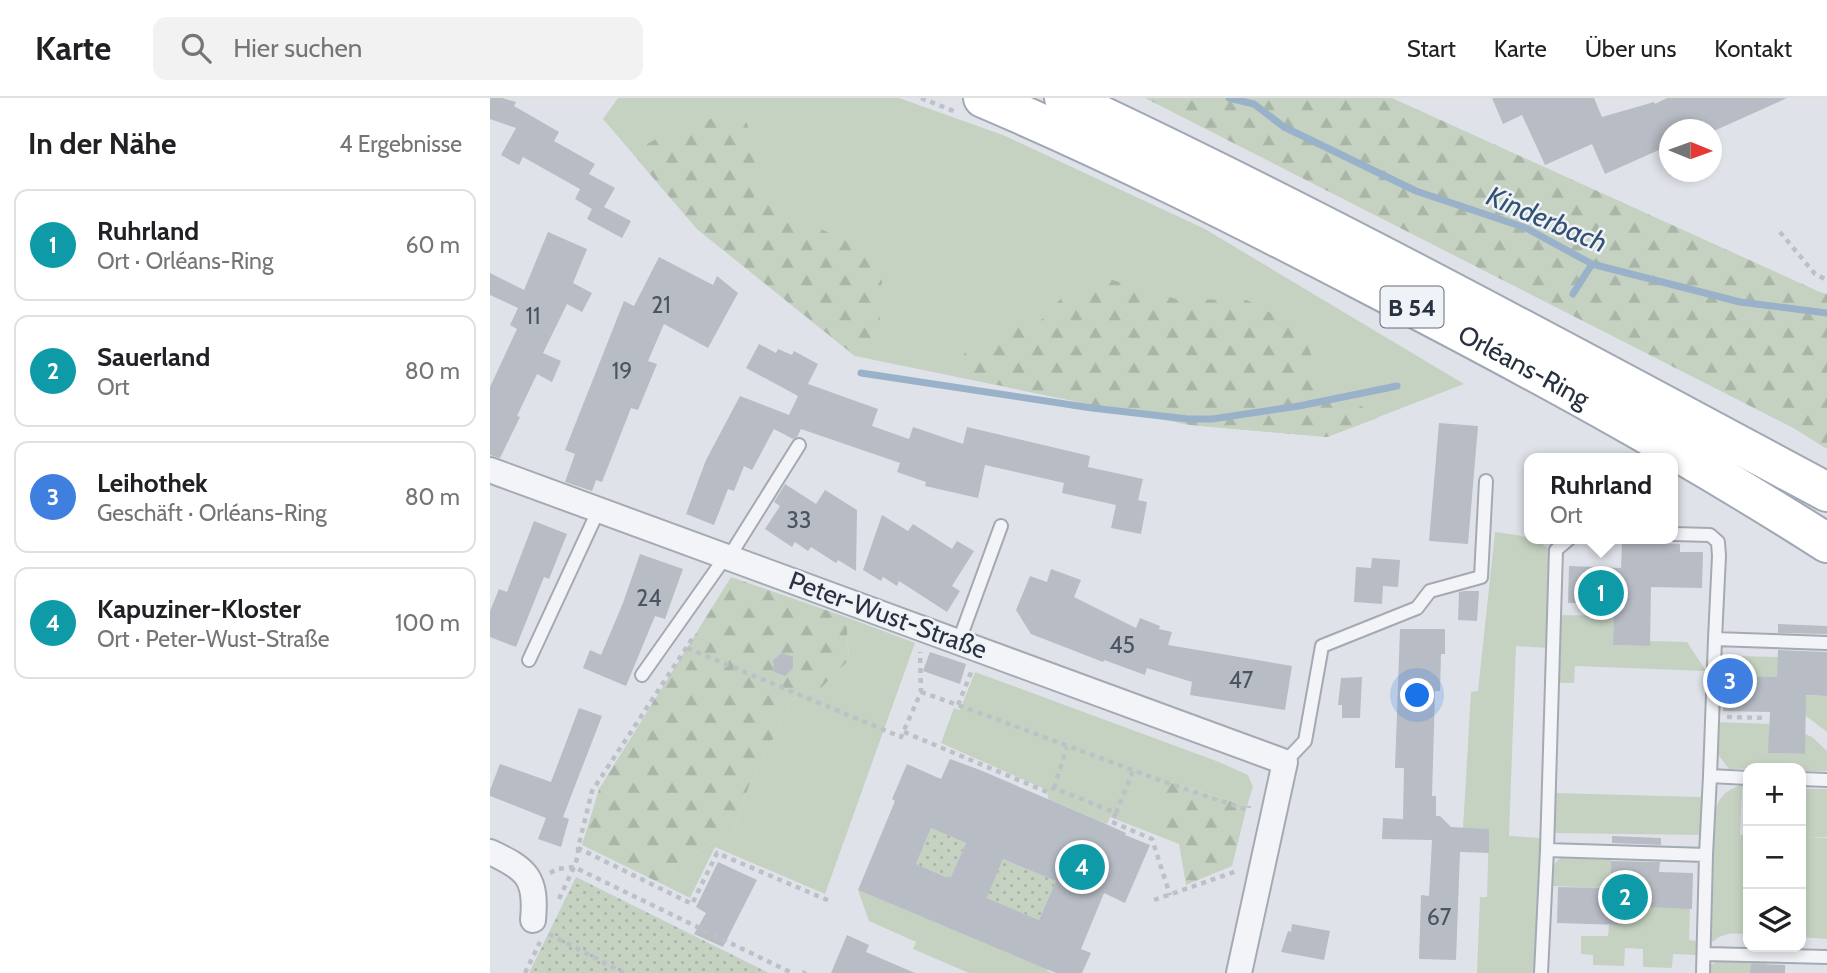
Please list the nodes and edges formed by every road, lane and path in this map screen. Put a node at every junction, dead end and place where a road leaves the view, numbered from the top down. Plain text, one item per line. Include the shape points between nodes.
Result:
1 (983, 98) edge
2 (1064, 98) edge
3 (1780, 232) dead end
4 (1827, 280) edge
5 (799, 445) dead end
6 (1678, 453) edge
7 (1678, 453) edge
8 (490, 470) edge
9 (1486, 481) dead end
10 (1827, 492) edge
11 (599, 509) junction
12 (1001, 526) dead end
13 (1678, 534) edge
14 (1827, 543) edge
15 (1563, 544) edge
16 (727, 557) junction
17 (694, 637) dead end
18 (1715, 639) junction
19 (959, 641) junction
20 (1827, 643) edge
21 (920, 647) dead end
22 (687, 648) junction
23 (529, 660) dead end
24 (972, 670) dead end
25 (642, 675) dead end
26 (921, 692) junction
27 (958, 705) junction
28 (1712, 717) junction
29 (1768, 718) dead end
30 (904, 732) junction
31 (1067, 747) junction
32 (1285, 762) junction
33 (1133, 771) junction
34 (1710, 776) junction
35 (1743, 778) edge
36 (1806, 779) edge
37 (1827, 780) edge
38 (1054, 788) junction
39 (1252, 797) dead end
40 (1116, 813) junction
41 (578, 848) junction
42 (1547, 850) junction
43 (490, 852) edge
44 (1706, 855) junction
45 (1264, 861) junction
46 (574, 867) junction
47 (557, 869) dead end
48 (1170, 895) junction
49 (1154, 900) dead end
50 (832, 902) dead end
51 (544, 915) joint
52 (1704, 954) junction
53 (1827, 957) edge
54 (525, 973) edge
55 (624, 973) edge
56 (792, 973) edge
57 (1239, 973) edge
58 (1542, 973) edge
59 (1703, 973) edge

1 - 6 main road, Orléans-Ring / B 54 via 1187,192 1422,312
2 - 10 main road, Orléans-Ring / B 54 via 1342,234
3 - 4 path via 1815,274
5 - 16 lane
7 - 14 main road, Orléans-Ring / B 54
8 - 11 street, Peter-Wust-Straße
9 - 32 lane via 1481,577 1430,591 1418,608 1322,646 1306,741
11 - 16 street, Peter-Wust-Straße
11 - 23 lane
12 - 19 lane
13 - 18 lane via 1710,535 1718,542
15 - 42 lane via 1556,550
16 - 19 street, Peter-Wust-Straße
16 - 25 lane
17 - 22 path
18 - 20 lane
18 - 28 lane
19 - 32 street, Peter-Wust-Straße
21 - 26 path
22 - 30 path via 901,737
22 - 41 path via 592,791
24 - 27 path
26 - 27 path
26 - 30 path
27 - 31 path
28 - 29 path
28 - 34 lane
30 - 38 path via 1047,792
31 - 33 path
31 - 38 path
32 - 45 street
33 - 39 path via 1248,810
33 - 40 path
34 - 35 lane
34 - 44 lane
36 - 37 lane
38 - 40 path
40 - 48 path via 1112,822 1152,839
41 - 46 path
41 - 50 path via 692,904 717,853
42 - 44 lane
42 - 58 lane
43 - 51 street via 524,872
44 - 52 lane
45 - 48 path
45 - 57 street
46 - 47 path
46 - 51 path
46 - 56 path
48 - 49 path
52 - 53 lane
52 - 59 lane
54 - 55 path via 545,932

